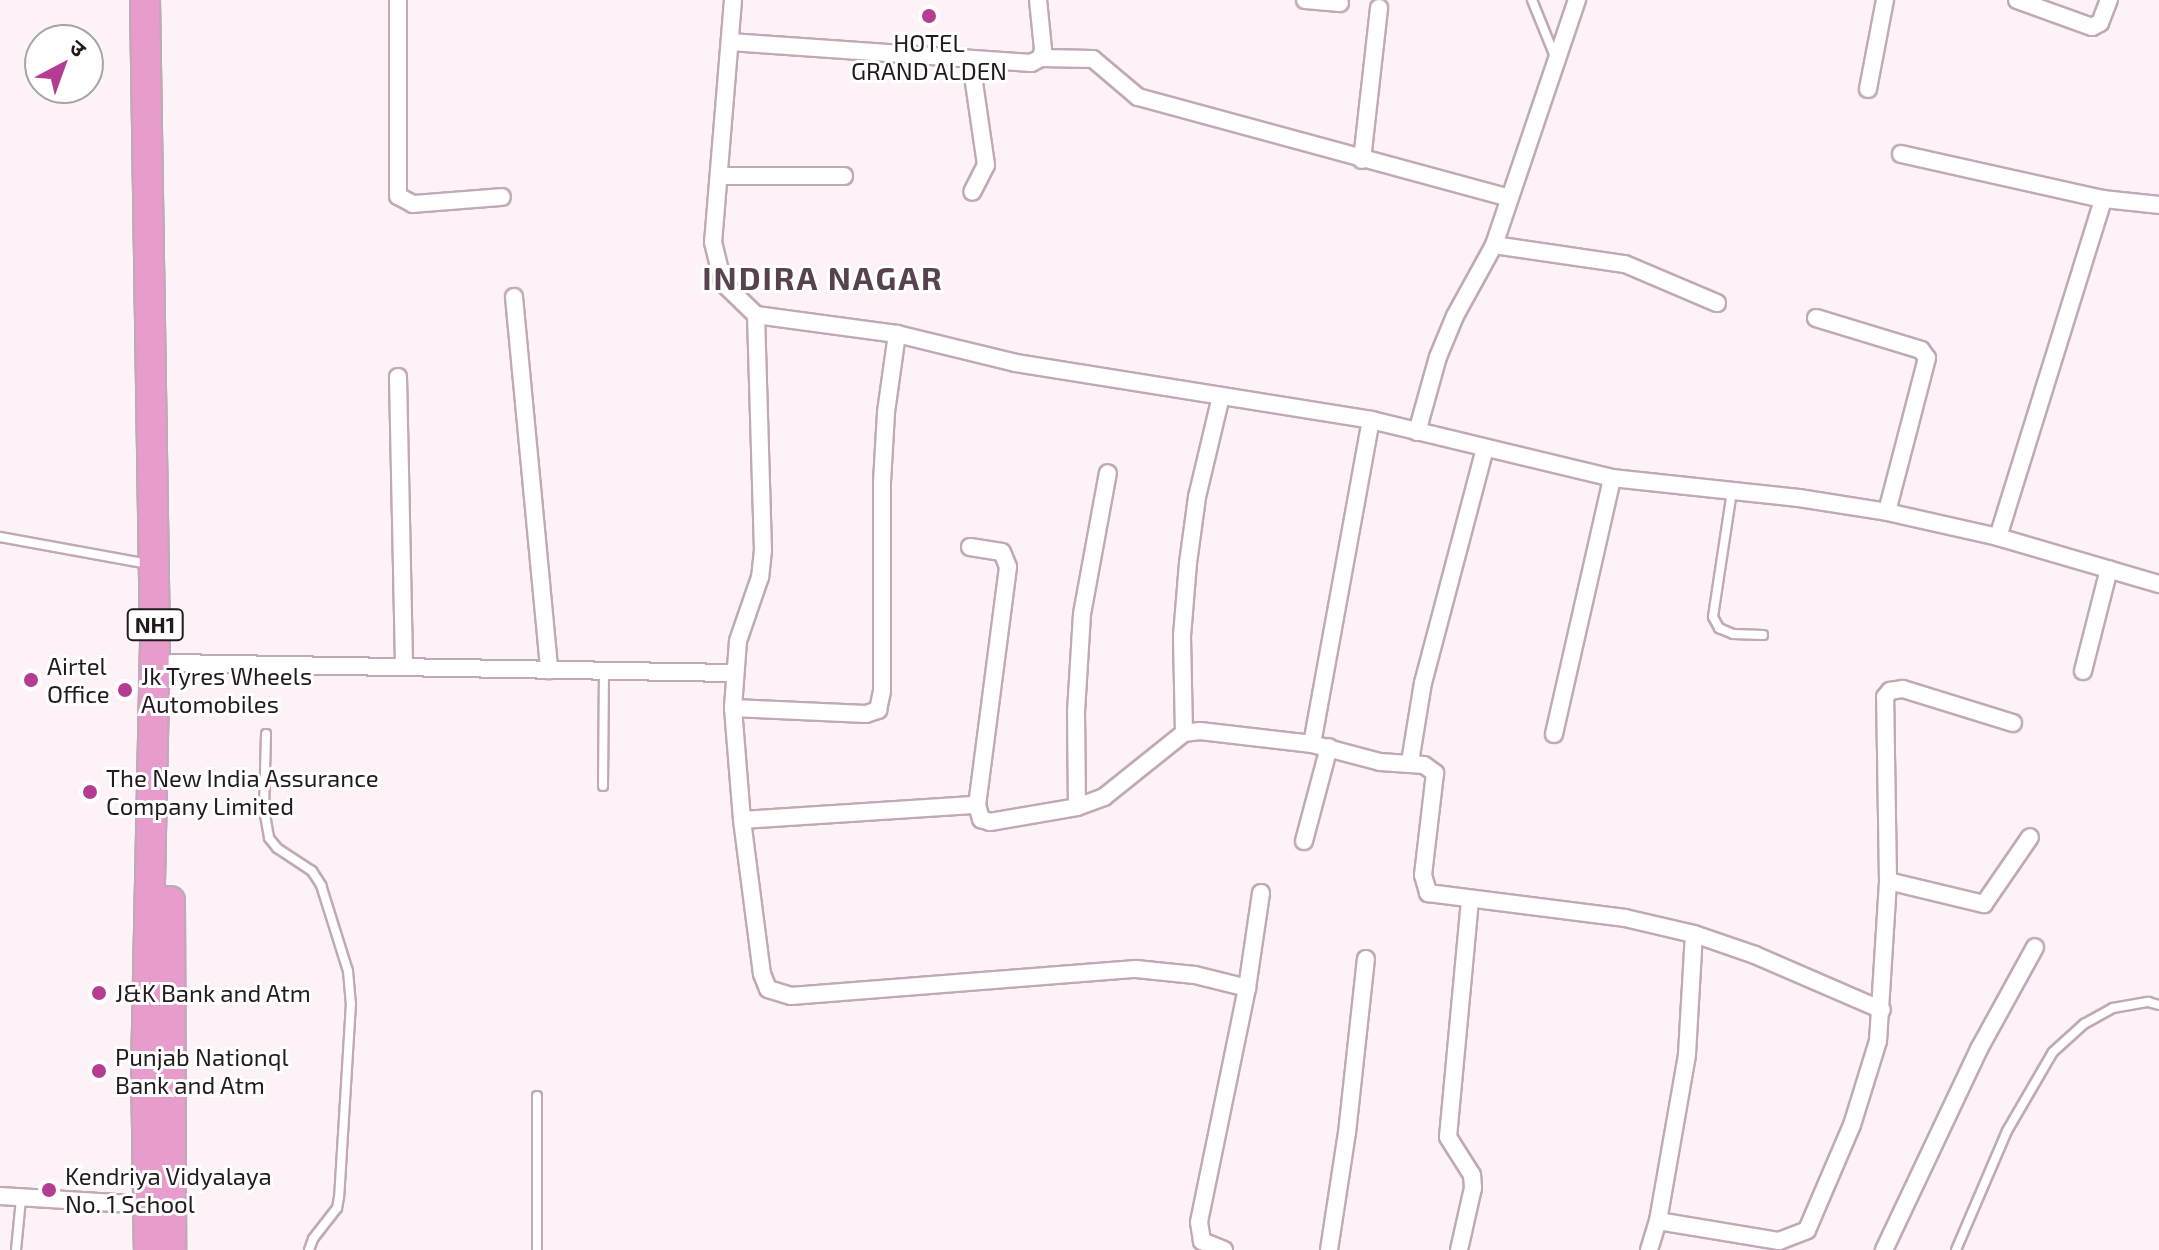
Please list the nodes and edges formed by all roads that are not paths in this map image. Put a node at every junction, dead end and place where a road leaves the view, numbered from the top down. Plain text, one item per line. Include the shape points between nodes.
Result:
1 (145, 0) edge
2 (160, 0) edge
3 (398, 0) edge
4 (733, 0) edge
5 (1038, 0) edge
6 (1305, 0) edge
7 (1532, 0) edge
8 (1577, 0) edge
9 (1885, 0) edge
10 (2017, 0) edge
11 (2109, 0) edge
12 (1340, 3) dead end
13 (1379, 8) dead end
14 (730, 42) junction
15 (1041, 58) junction
16 (1556, 59) junction
17 (971, 62) junction
18 (1868, 89) dead end
19 (1901, 154) dead end
20 (1362, 160) junction
21 (719, 176) junction
22 (844, 176) dead end
23 (972, 192) dead end
24 (502, 197) dead end
25 (1507, 197) junction
26 (2103, 199) junction
27 (2159, 205) edge
28 (1494, 245) junction
29 (514, 297) dead end
30 (1717, 303) dead end
31 (756, 315) junction
32 (1816, 318) dead end
33 (897, 334) junction
34 (398, 377) dead end
35 (1221, 396) junction
36 (1371, 420) junction
37 (1417, 432) junction
38 (1485, 448) junction
39 (1108, 473) dead end
40 (1612, 478) junction
41 (1732, 491) junction
42 (1887, 512) junction
43 (0, 537) edge
44 (1998, 537) junction
45 (970, 547) dead end
46 (154, 565) junction
47 (2109, 569) junction
48 (2159, 584) edge
49 (1763, 635) dead end
50 (171, 663) junction
51 (404, 667) junction
52 (549, 670) junction
53 (604, 671) junction
54 (2083, 671) dead end
55 (733, 673) junction
56 (733, 708) junction
57 (2013, 723) dead end
58 (1184, 733) junction
59 (266, 734) dead end
60 (1554, 734) dead end
61 (1312, 744) junction
62 (1329, 747) junction
63 (1410, 762) junction
64 (603, 786) dead end
65 (977, 805) junction
66 (1077, 807) junction
67 (742, 820) junction
68 (2030, 837) dead end
69 (1304, 841) dead end
70 (1888, 881) junction
71 (1261, 893) dead end
72 (1470, 901) junction
73 (1694, 934) junction
74 (2035, 947) dead end
75 (1366, 959) dead end
76 (1247, 988) junction
77 (2159, 1005) edge
78 (1882, 1010) junction
79 (537, 1096) dead end
80 (0, 1196) edge
81 (21, 1199) junction
82 (149, 1205) junction
83 (1658, 1221) junction
84 (16, 1250) edge
85 (149, 1250) edge
86 (171, 1250) edge
87 (309, 1250) edge
88 (537, 1250) edge
89 (1224, 1250) edge
90 (1329, 1250) edge
91 (1459, 1250) edge
92 (1649, 1250) edge
93 (1884, 1250) edge
94 (1956, 1250) edge

1 - 46 highway, NH1
2 - 50 highway, NH1
3 - 24 street via 398,196 413,204
4 - 14 street
5 - 15 street
6 - 12 street
7 - 16 lane
8 - 16 street
9 - 18 street
10 - 11 street via 2092,27 2100,23
13 - 20 street
14 - 17 street
14 - 21 street
15 - 17 street via 1031,63
15 - 20 street via 1093,59 1138,97
16 - 25 street
17 - 23 street via 986,165
19 - 26 street
20 - 25 street
21 - 22 street
21 - 31 street via 716,265 723,283
25 - 28 street
26 - 27 street
26 - 44 street
28 - 30 street via 1625,264
28 - 37 street via 1438,357
29 - 52 street
31 - 33 street
31 - 55 street via 763,550
32 - 42 street via 1921,350 1927,358
33 - 35 street via 1016,363
33 - 56 street via 882,482 878,710 866,714
34 - 51 street
35 - 36 street
35 - 58 street via 1188,563 1182,636
36 - 37 street
36 - 61 street
37 - 38 street
38 - 40 street
38 - 63 street via 1423,683
39 - 66 street via 1082,614
40 - 41 street
40 - 60 street
41 - 42 street
41 - 49 lane via 1713,617 1719,628 1733,634
42 - 44 street
43 - 46 lane
44 - 47 street
45 - 65 street via 1002,552 1008,567
46 - 82 highway, NH1 via 146,1066
47 - 48 street
47 - 54 street
50 - 51 street
50 - 86 highway, NH1
51 - 52 street
52 - 53 street
53 - 55 street
53 - 64 lane
55 - 56 street
56 - 67 street
57 - 70 street via 1903,689 1890,691 1884,707
58 - 61 street
58 - 66 street via 1123,784
59 - 87 lane via 264,809 269,838 312,871 321,885 348,971 351,1003 339,1197
61 - 62 street
62 - 63 street via 1380,762
62 - 69 street
63 - 72 street via 1430,769 1437,780 1423,884 1428,893
65 - 66 street via 985,822
65 - 67 street
67 - 76 street via 762,974 768,989 777,993 1136,969 1195,975
68 - 70 street via 1984,904
70 - 78 street
71 - 76 street
72 - 73 street via 1625,918
72 - 91 street via 1448,1137 1472,1175
73 - 78 street
73 - 83 street via 1687,1054
74 - 93 street via 1979,1049
75 - 90 street
76 - 89 street via 1199,1222 1202,1241
77 - 94 lane via 2113,1008 2084,1024 2053,1052 2007,1131
78 - 83 street via 1868,1079 1807,1230 1779,1241
79 - 88 lane
80 - 81 street
81 - 82 street
81 - 84 lane
82 - 85 highway, NH1
83 - 92 street

